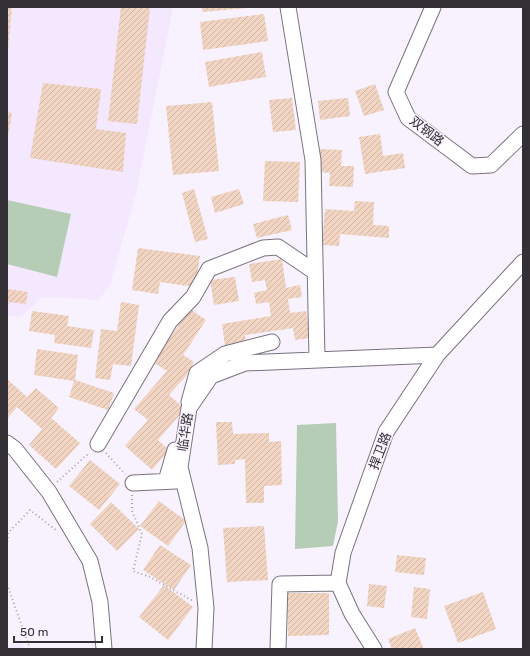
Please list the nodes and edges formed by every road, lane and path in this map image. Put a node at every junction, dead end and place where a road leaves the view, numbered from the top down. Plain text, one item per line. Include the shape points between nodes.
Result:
1 (288, 7) edge
2 (433, 7) edge
3 (523, 134) edge
4 (523, 262) edge
5 (315, 272) junction
6 (272, 342) dead end
7 (437, 354) junction
8 (317, 360) junction
9 (7, 443) edge
10 (98, 444) junction
11 (166, 481) junction
12 (183, 481) junction
13 (133, 483) junction
14 (48, 490) junction
15 (74, 534) junction
16 (7, 546) edge
17 (338, 583) junction
18 (7, 584) edge
19 (206, 608) junction
20 (30, 649) edge
21 (104, 649) edge
22 (204, 649) edge
23 (278, 649) edge
24 (374, 649) edge

1 - 5 street via 313,160
2 - 3 street, 双钢路 via 396,92 408,118 472,166 491,165
4 - 7 street, 捍卫路
5 - 8 street
5 - 10 street via 278,247 263,248 210,269 193,297 170,321
6 - 11 street via 225,354 197,373
7 - 8 street, 临华路
7 - 17 street, 捍卫路 via 386,432 343,553
8 - 12 street, 临华路 via 245,363 211,376 189,408 180,467
9 - 14 street via 15,449
10 - 13 path
10 - 14 path
11 - 12 street
11 - 13 street
12 - 19 street, 临华路 via 200,548
13 - 19 path via 132,511 142,534 134,571
14 - 15 street
15 - 16 path via 62,536 30,510 8,533
15 - 21 street via 90,562 100,602
17 - 23 street via 280,584
17 - 24 street via 352,614
18 - 20 path
19 - 22 street, 临华路

